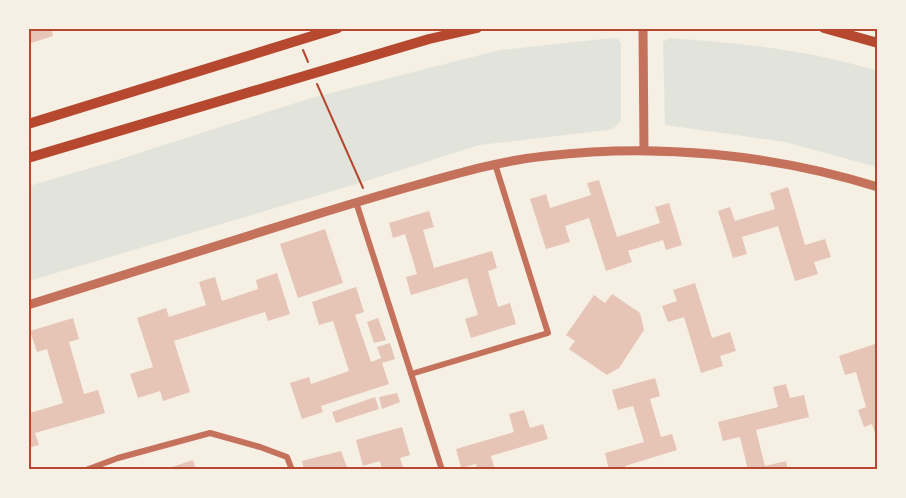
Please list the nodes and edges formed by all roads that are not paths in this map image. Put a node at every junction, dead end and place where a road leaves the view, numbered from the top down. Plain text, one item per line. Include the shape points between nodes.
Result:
1 (338, 28) edge
2 (477, 28) edge
3 (643, 28) edge
4 (824, 28) edge
5 (878, 43) edge
6 (28, 124) edge
7 (644, 151) junction
8 (28, 158) edge
9 (495, 164) junction
10 (878, 187) edge
11 (356, 202) junction
12 (28, 304) edge
13 (411, 374) junction
14 (86, 470) edge
15 (292, 470) edge
16 (442, 470) edge

1 - 6 main road
2 - 8 main road
3 - 7 street
4 - 5 main road
7 - 9 street via 594,151
7 - 10 street via 754,159
9 - 11 street
9 - 13 street via 548,333
11 - 12 street
11 - 13 street
13 - 16 street
14 - 15 street via 210,433 287,457

